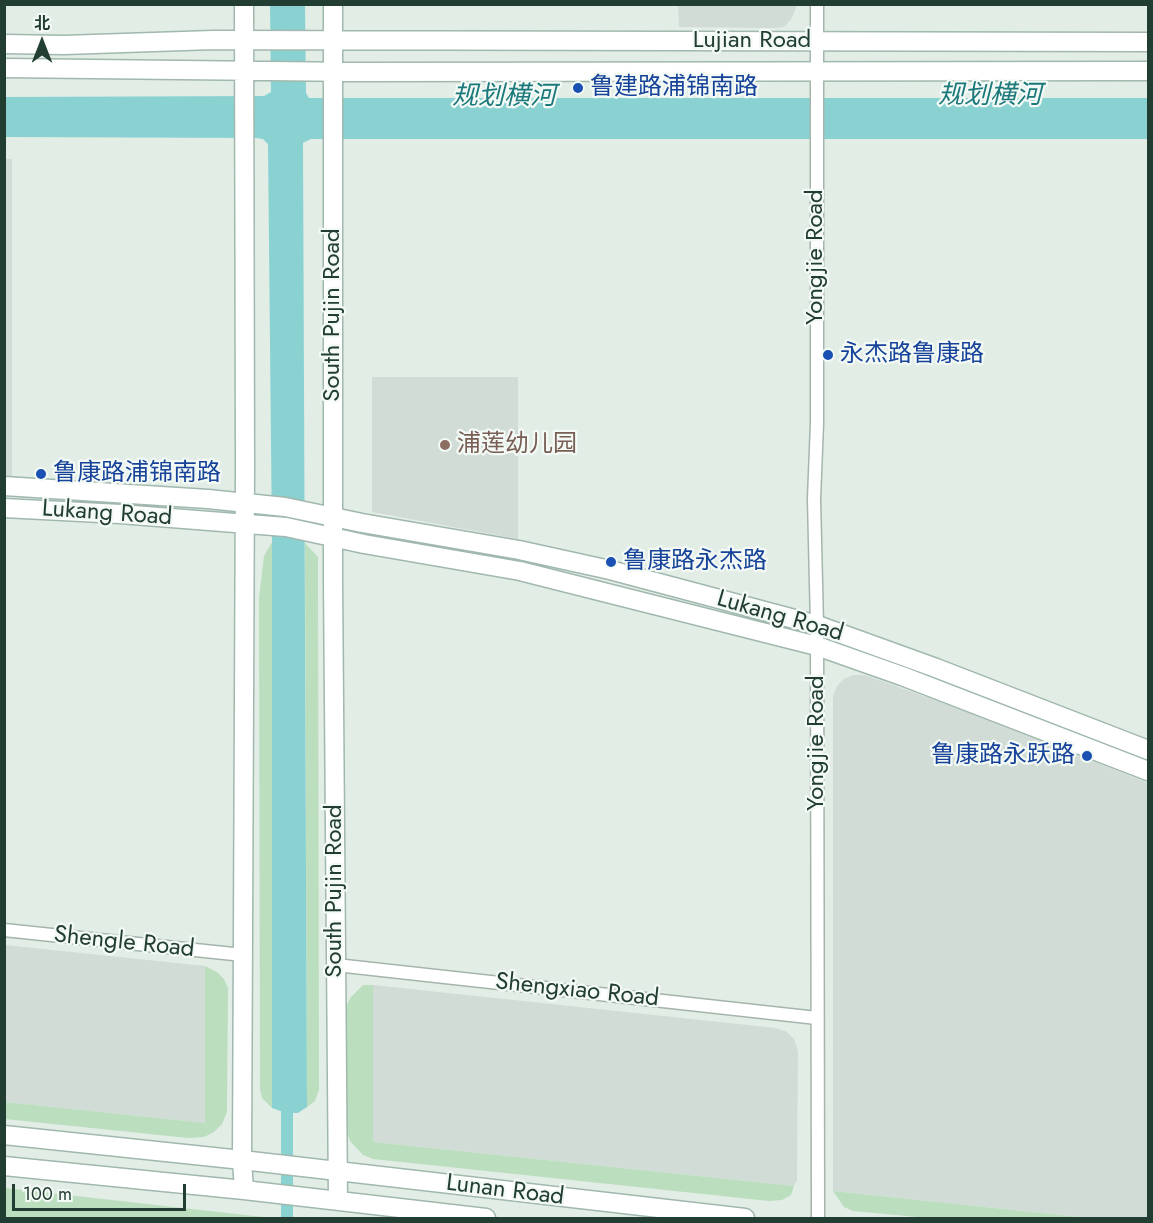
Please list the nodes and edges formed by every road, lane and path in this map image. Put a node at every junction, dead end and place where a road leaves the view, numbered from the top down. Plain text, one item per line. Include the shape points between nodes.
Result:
1 (244, 4) edge
2 (333, 4) edge
3 (817, 4) edge
4 (244, 40) junction
5 (333, 41) junction
6 (817, 42) junction
7 (1149, 42) edge
8 (4, 44) edge
9 (4, 68) edge
10 (244, 69) junction
11 (333, 71) junction
12 (817, 71) junction
13 (1149, 71) edge
14 (4, 486) edge
15 (244, 503) junction
16 (4, 508) edge
17 (333, 517) junction
18 (244, 523) junction
19 (333, 537) junction
20 (817, 625) junction
21 (817, 646) junction
22 (1149, 750) edge
23 (1149, 771) edge
24 (4, 930) edge
25 (243, 955) junction
26 (336, 965) junction
27 (817, 1018) junction
28 (4, 1134) edge
29 (242, 1160) junction
30 (4, 1166) edge
31 (337, 1171) junction
32 (244, 1190) junction
33 (338, 1201) junction
34 (486, 1218) edge
35 (745, 1218) edge
36 (818, 1218) edge

1 - 4 street
2 - 5 street, South Pujin Road
3 - 6 street
4 - 5 street, Lujian Road
4 - 8 street, Lujian Road
4 - 10 street
5 - 6 street, Lujian Road
5 - 11 street, South Pujin Road
6 - 7 street, Lujian Road
6 - 12 street
9 - 10 street, Lujian Road
10 - 11 street, Lujian Road
10 - 15 street
11 - 12 street, Lujian Road
11 - 17 street, South Pujin Road
12 - 13 street, Lujian Road
12 - 20 street, Yongjie Road
14 - 15 street, Lukang Road
15 - 17 street, Lukang Road
15 - 18 street
16 - 18 street, Lukang Road
17 - 19 street, South Pujin Road
17 - 20 street, Lukang Road via 610,570
18 - 19 street, Lukang Road
18 - 25 street
19 - 21 street, Lukang Road via 520,571
19 - 26 street, South Pujin Road
20 - 21 street, Yongjie Road
20 - 22 street, Lukang Road
21 - 23 street, Lukang Road
21 - 27 street, Yongjie Road
24 - 25 street, Shengle Road
25 - 29 street
26 - 27 street, Shengxiao Road
26 - 31 street, South Pujin Road
27 - 36 street, Yongjie Road
28 - 29 street
29 - 31 street, Lunan Road
29 - 32 street
30 - 32 street
31 - 33 street, South Pujin Road
31 - 35 street, Lunan Road
32 - 33 street, Lunan Road
33 - 34 street, Lunan Road

